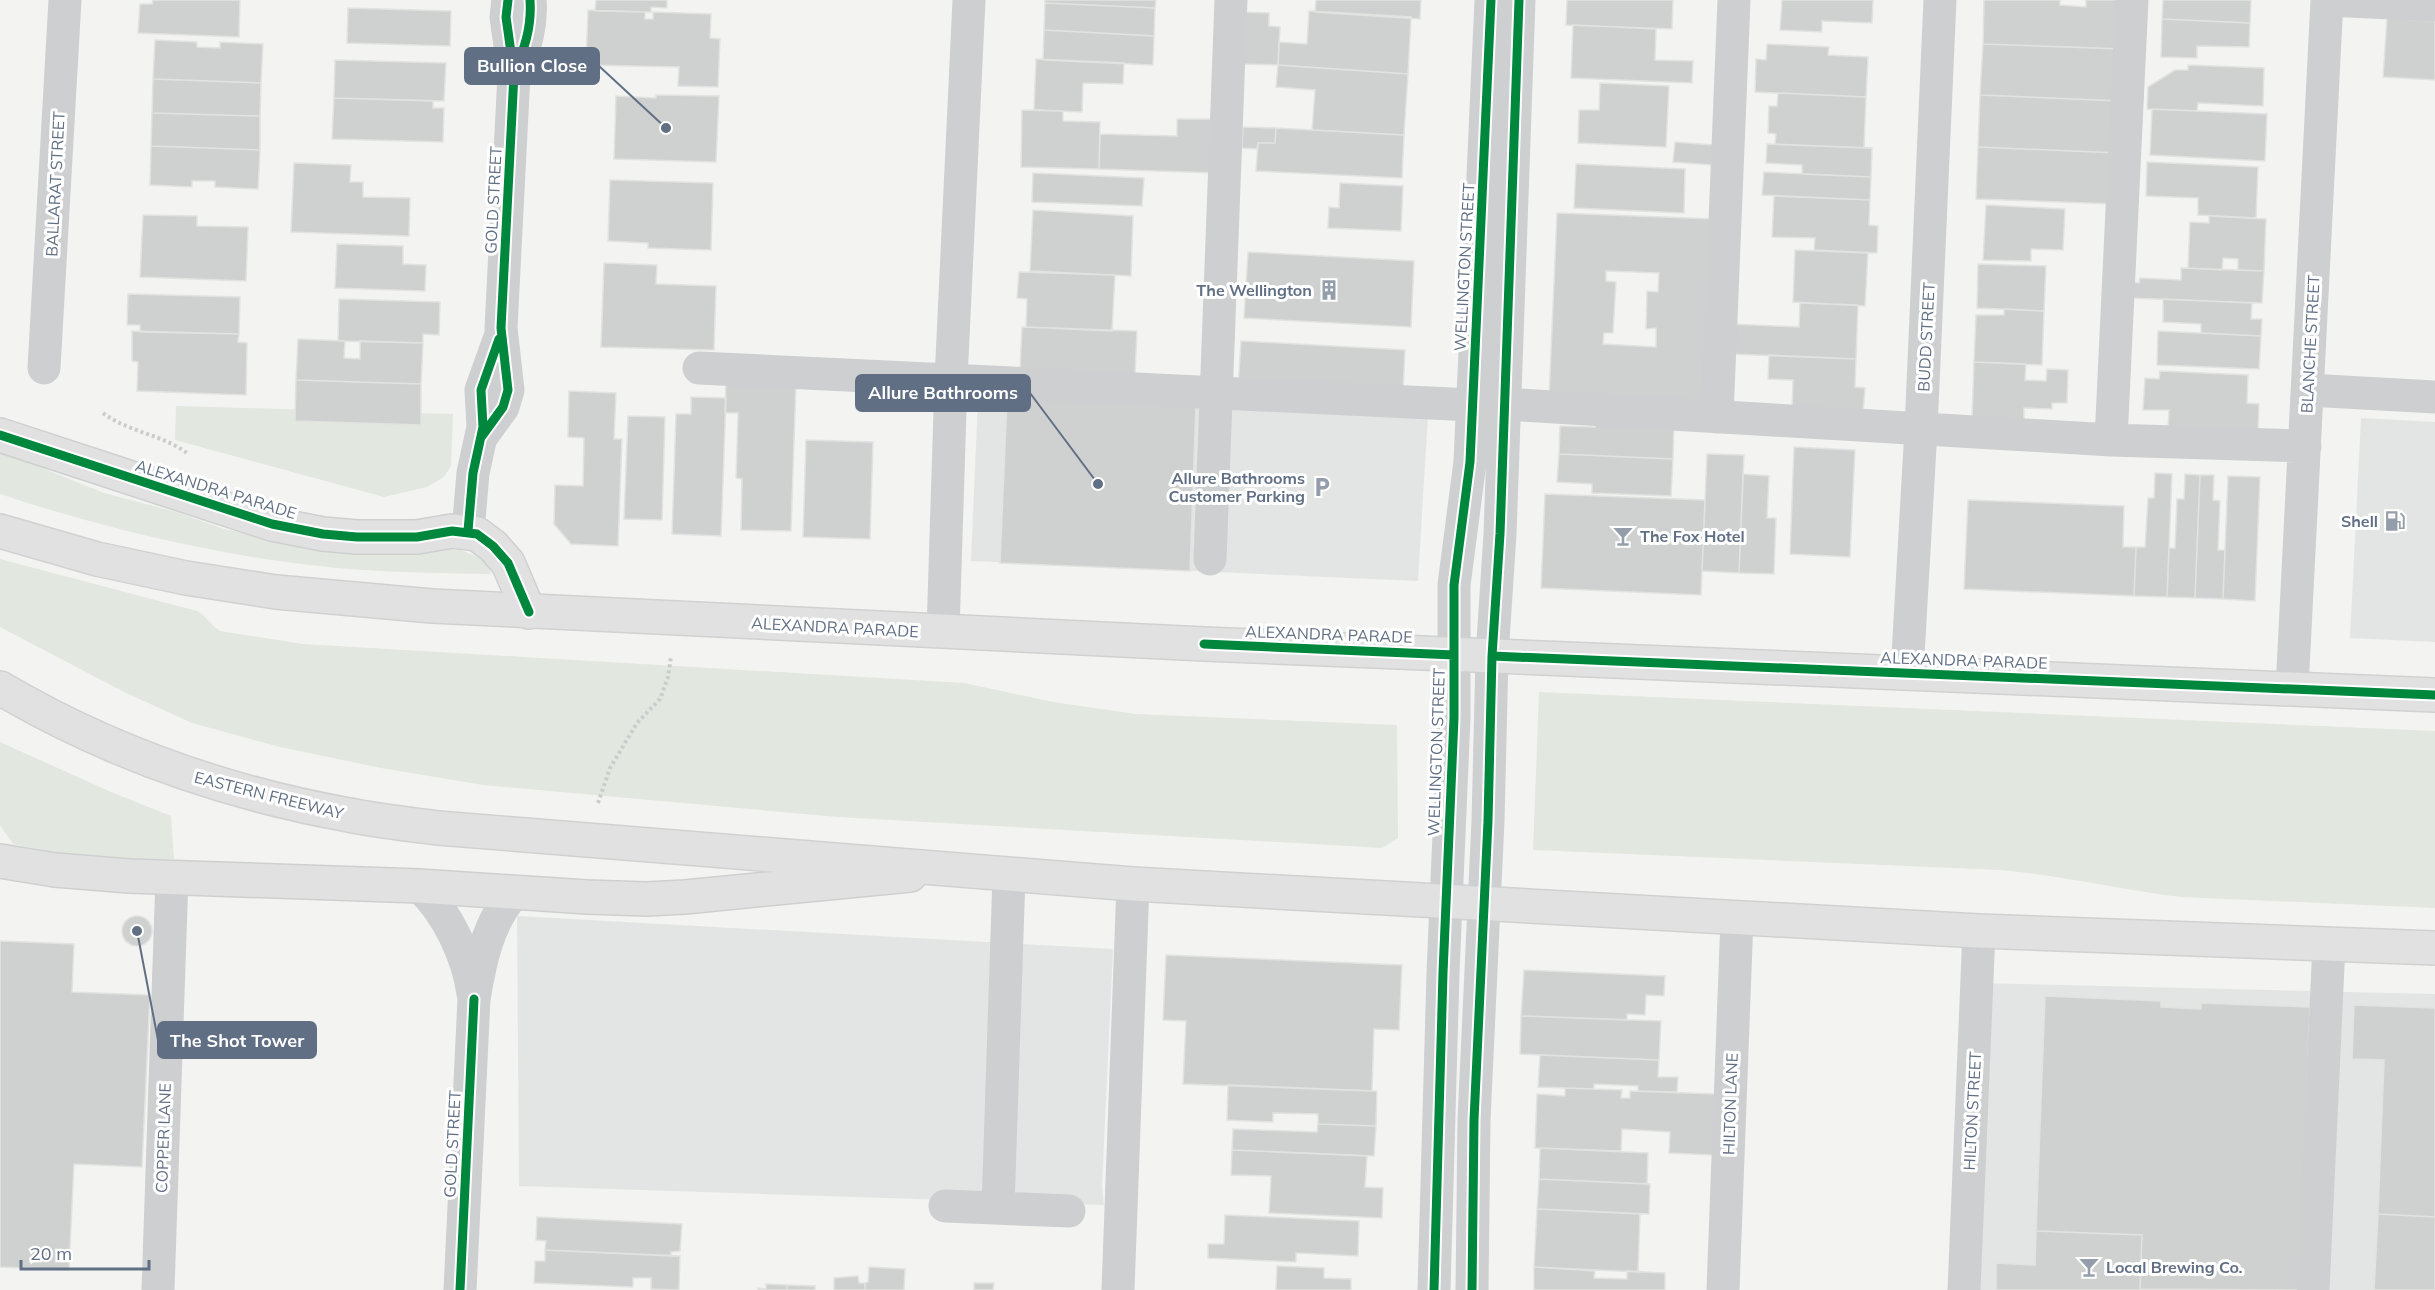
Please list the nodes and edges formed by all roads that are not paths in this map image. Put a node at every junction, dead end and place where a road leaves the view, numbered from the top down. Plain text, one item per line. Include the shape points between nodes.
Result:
1 (65, 0) edge
2 (508, 0) edge
3 (530, 0) edge
4 (969, 0) edge
5 (1231, 0) edge
6 (1491, 0) edge
7 (1519, 0) edge
8 (1734, 0) edge
9 (1940, 0) edge
10 (2132, 0) edge
11 (2327, 0) edge
12 (2435, 5) edge
13 (514, 74) junction
14 (44, 368) dead end
15 (699, 368) dead end
16 (951, 380) junction
17 (2308, 390) junction
18 (1216, 393) junction
19 (2435, 397) edge
20 (1504, 404) junction
21 (1472, 405) junction
22 (1717, 417) junction
23 (1922, 429) junction
24 (0, 435) edge
25 (2111, 440) junction
26 (2305, 446) junction
27 (0, 531) edge
28 (468, 531) junction
29 (1210, 559) dead end
30 (529, 612) junction
31 (943, 631) junction
32 (1454, 655) junction
33 (1492, 656) junction
34 (1907, 673) junction
35 (0, 688) edge
36 (2292, 689) junction
37 (2435, 695) edge
38 (0, 861) edge
39 (962, 870) junction
40 (1010, 875) junction
41 (172, 877) junction
42 (1133, 884) junction
43 (419, 886) junction
44 (514, 893) junction
45 (1446, 902) junction
46 (1484, 903) junction
47 (1737, 918) junction
48 (1979, 931) junction
49 (2329, 945) junction
50 (2435, 948) edge
51 (474, 999) junction
52 (945, 1206) dead end
53 (998, 1208) junction
54 (1069, 1211) dead end
55 (158, 1290) edge
56 (460, 1290) edge
57 (1118, 1290) edge
58 (1434, 1290) edge
59 (1472, 1290) edge
60 (1723, 1290) edge
61 (1964, 1290) edge
62 (2313, 1290) edge

1 - 14 street, BALLARAT STREET
2 - 13 street, GOLD STREET via 506,17
3 - 13 street, GOLD STREET via 527,41
4 - 16 street
5 - 18 street
6 - 21 street, WELLINGTON STREET
7 - 20 street
8 - 22 street
9 - 23 street, BUDD STREET
10 - 25 street
11 - 12 street
11 - 17 street, BLANCHE STREET
13 - 28 street, GOLD STREET via 501,328 481,390 482,436
15 - 16 street
16 - 18 street
16 - 31 street
17 - 19 street
17 - 26 street, BLANCHE STREET
18 - 21 street
18 - 29 street
20 - 21 street
20 - 22 street
20 - 33 street
21 - 32 street, WELLINGTON STREET via 1468,486 1454,585
22 - 23 street
23 - 25 street
23 - 34 street, BUDD STREET
24 - 28 main road, ALEXANDRA PARADE via 272,524 357,537
25 - 26 street
26 - 36 street, BLANCHE STREET
27 - 30 main road, ALEXANDRA PARADE via 97,559 276,592
28 - 30 main road via 485,538 501,554 514,574
30 - 31 main road, ALEXANDRA PARADE
31 - 32 main road, ALEXANDRA PARADE
32 - 33 main road, ALEXANDRA PARADE
32 - 45 street, WELLINGTON STREET
33 - 34 main road, ALEXANDRA PARADE
33 - 46 street
34 - 36 main road, ALEXANDRA PARADE
35 - 39 main road, EASTERN FREEWAY via 180,772 348,815 556,839
36 - 37 main road, ALEXANDRA PARADE
38 - 41 main road via 85,873
39 - 40 main road
39 - 44 main road via 685,897 598,898
40 - 42 main road
40 - 53 street
41 - 43 main road
41 - 55 street, COPPER LANE
42 - 45 main road
42 - 57 street
43 - 44 main road
43 - 51 street, GOLD STREET via 438,908 460,949
44 - 51 street, GOLD STREET via 494,922
45 - 46 main road
45 - 58 street, WELLINGTON STREET
46 - 47 main road
46 - 59 street via 1474,1120
47 - 48 main road
47 - 60 street, HILTON LANE
48 - 49 main road
48 - 61 street, HILTON STREET
49 - 50 main road
49 - 62 street
51 - 56 street, GOLD STREET
52 - 53 street
53 - 54 street

